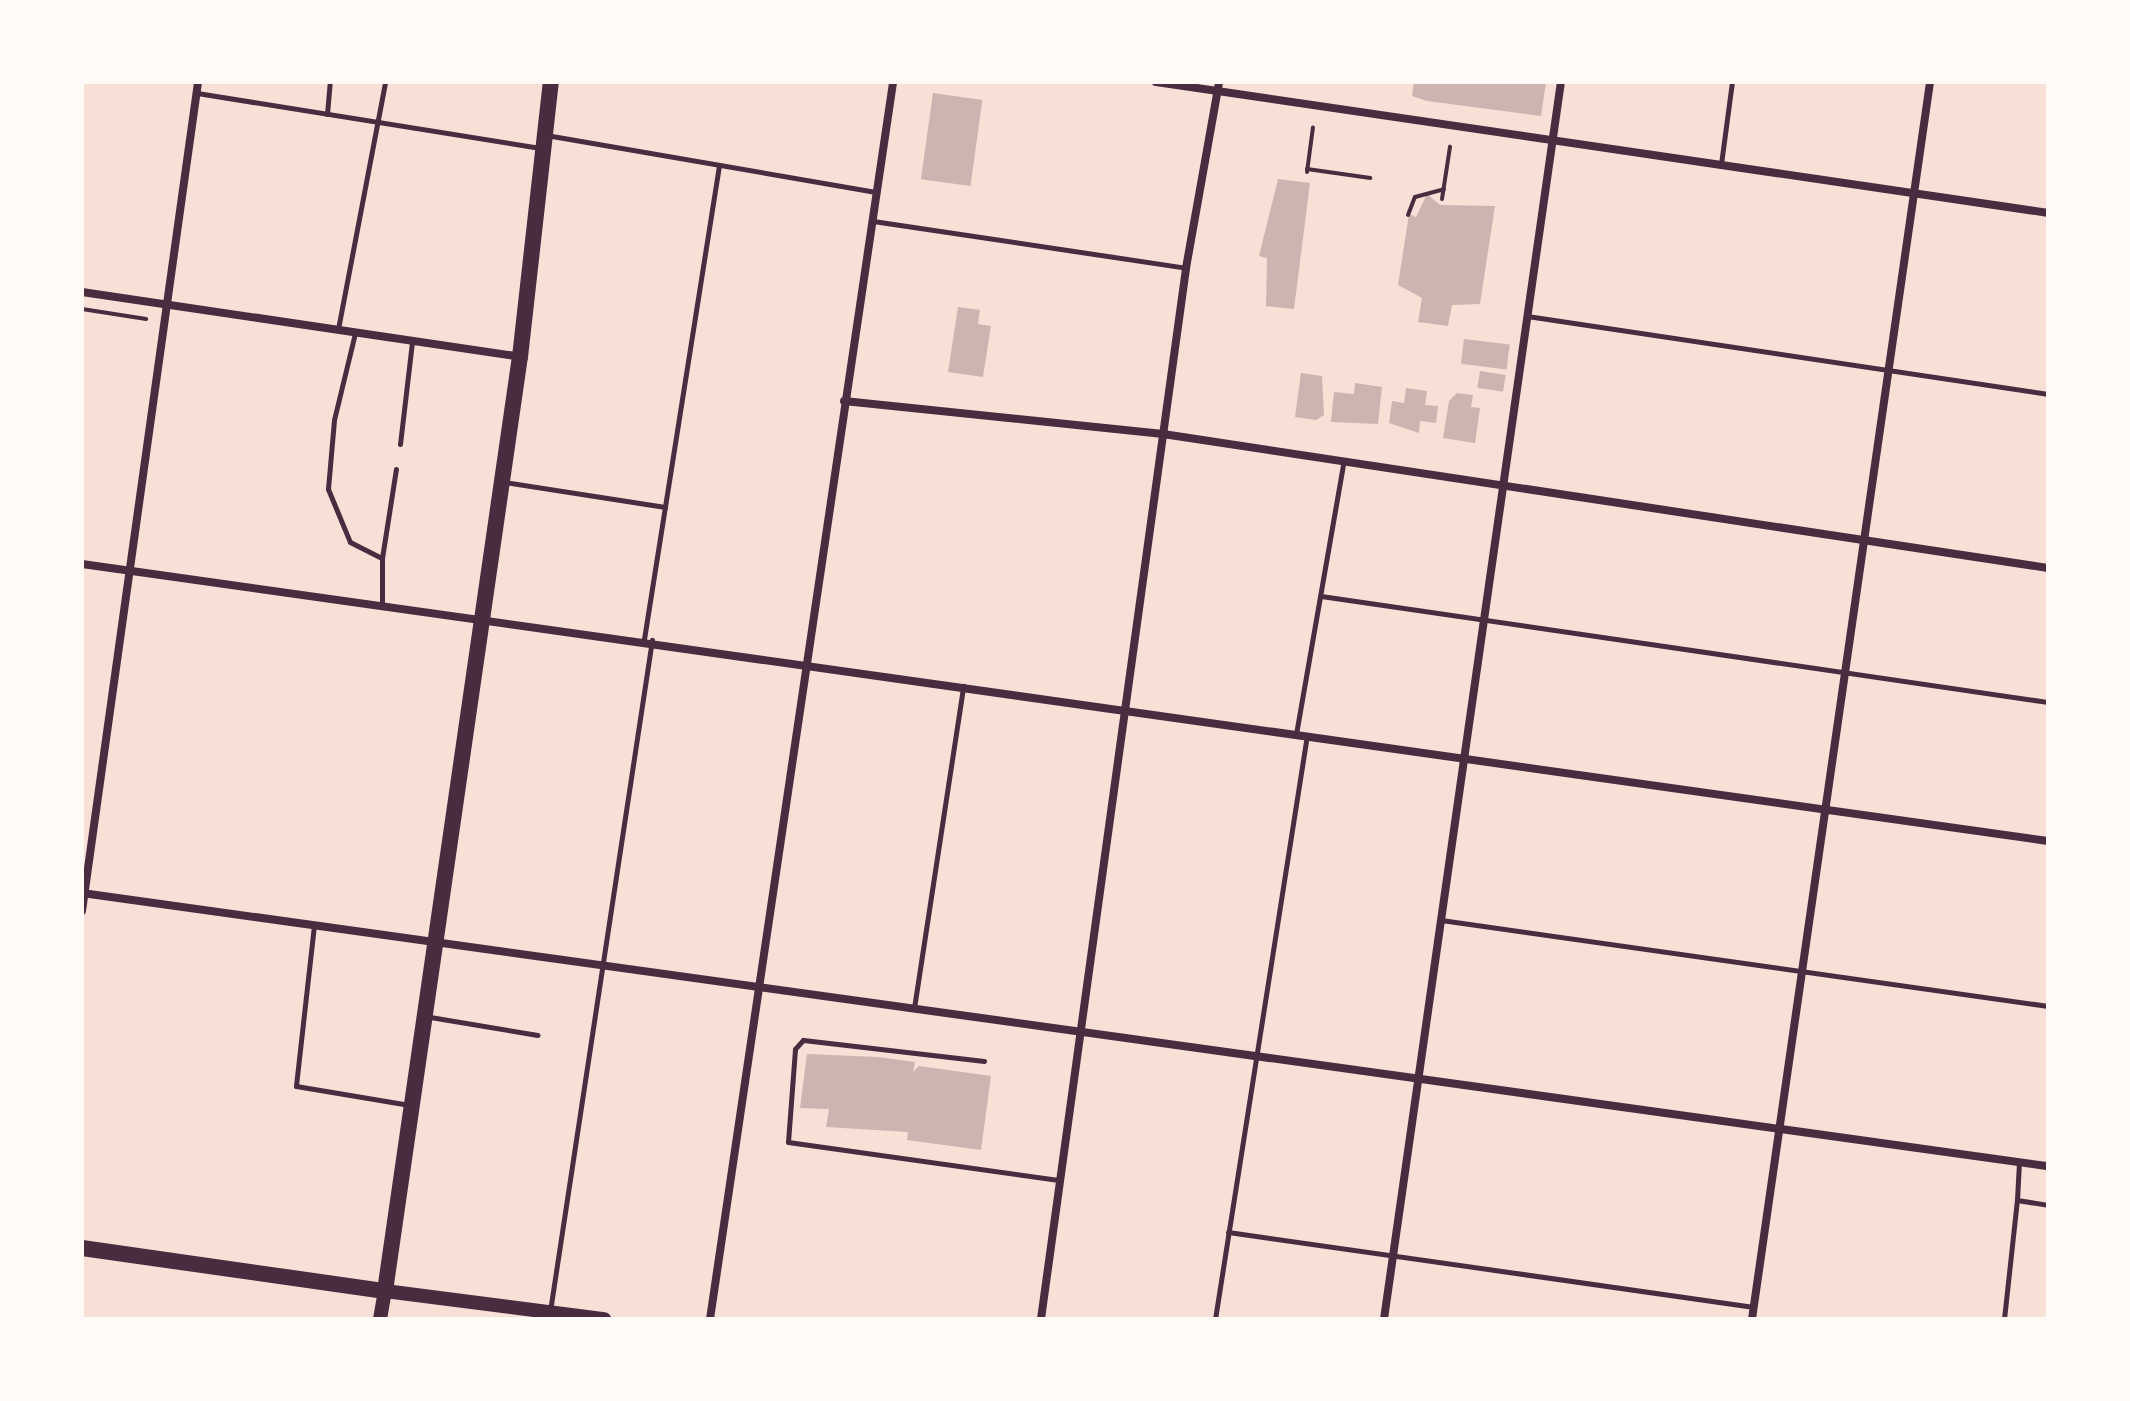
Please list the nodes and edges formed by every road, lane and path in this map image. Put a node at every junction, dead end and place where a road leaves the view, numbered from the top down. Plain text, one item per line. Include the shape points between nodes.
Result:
1 (198, 82) edge
2 (330, 82) edge
3 (385, 82) edge
4 (551, 82) edge
5 (893, 82) edge
6 (1156, 82) edge
7 (1219, 82) edge
8 (1561, 82) edge
9 (1732, 82) edge
10 (1930, 82) edge
11 (197, 93) junction
12 (1217, 93) junction
13 (327, 114) junction
14 (378, 122) junction
15 (1313, 127) dead end
16 (1552, 140) junction
17 (542, 141) junction
18 (1450, 147) dead end
19 (1721, 164) junction
20 (719, 165) junction
21 (1370, 178) dead end
22 (1444, 189) junction
23 (877, 192) junction
24 (1917, 192) junction
25 (1442, 199) dead end
26 (2048, 213) edge
27 (1408, 215) dead end
28 (872, 221) junction
29 (1186, 268) junction
30 (82, 292) edge
31 (164, 304) junction
32 (82, 309) edge
33 (1527, 316) junction
34 (146, 319) dead end
35 (338, 330) junction
36 (355, 332) junction
37 (412, 341) junction
38 (520, 357) junction
39 (1891, 372) junction
40 (2048, 394) edge
41 (844, 401) junction
42 (1163, 434) junction
43 (400, 444) dead end
44 (1344, 460) junction
45 (396, 469) dead end
46 (503, 482) junction
47 (1503, 484) junction
48 (665, 507) junction
49 (1862, 542) junction
50 (382, 558) junction
51 (82, 564) edge
52 (2048, 568) edge
53 (127, 570) junction
54 (1321, 596) junction
55 (382, 604) junction
56 (482, 618) junction
57 (1484, 619) junction
58 (648, 639) junction
59 (807, 662) junction
60 (1844, 674) junction
61 (963, 685) junction
62 (2048, 702) edge
63 (1125, 709) junction
64 (1296, 734) junction
65 (1307, 735) junction
66 (1464, 758) junction
67 (1827, 811) junction
68 (2048, 841) edge
69 (83, 893) edge
70 (82, 911) edge
71 (1441, 920) junction
72 (315, 924) junction
73 (431, 940) junction
74 (601, 964) junction
75 (1803, 975) junction
76 (760, 986) junction
77 (2048, 1006) edge
78 (914, 1008) junction
79 (421, 1016) junction
80 (1081, 1031) junction
81 (538, 1035) dead end
82 (1256, 1055) junction
83 (984, 1061) dead end
84 (1419, 1078) junction
85 (409, 1105) junction
86 (1780, 1129) junction
87 (2019, 1162) junction
88 (2048, 1166) edge
89 (1060, 1180) junction
90 (2017, 1200) junction
91 (2048, 1205) edge
92 (1228, 1232) junction
93 (82, 1248) edge
94 (1393, 1255) junction
95 (385, 1291) junction
96 (1754, 1307) junction
97 (550, 1312) junction
98 (380, 1319) edge
99 (604, 1319) edge
100 (710, 1319) edge
101 (1041, 1319) edge
102 (1215, 1319) edge
103 (1384, 1319) edge
104 (1752, 1319) edge
105 (2004, 1319) edge

1 - 11 street
2 - 13 lane
3 - 14 lane
4 - 17 main road
5 - 23 street
6 - 12 street
7 - 12 street
8 - 16 street
9 - 19 lane
10 - 24 street
11 - 13 lane
11 - 31 street
12 - 16 street
12 - 29 street
13 - 14 lane
14 - 17 lane
14 - 35 lane
15 - 21 path via 1307,170
16 - 19 street
16 - 33 street
17 - 20 lane
17 - 38 main road
18 - 22 path
19 - 24 street
20 - 23 lane
20 - 48 lane
22 - 25 path
22 - 27 path via 1415,197
23 - 28 street
24 - 26 street
24 - 39 street
28 - 29 lane
28 - 41 street
29 - 42 street
30 - 31 street
31 - 35 street
31 - 53 street
32 - 34 path
33 - 39 lane
33 - 47 street
35 - 36 street
36 - 37 street
36 - 50 lane via 334,420 328,489 350,542
37 - 38 street
37 - 43 lane
38 - 46 main road
39 - 40 lane
39 - 49 street
41 - 42 street
41 - 59 street
42 - 44 street
42 - 63 street
44 - 47 street
44 - 54 lane
45 - 50 lane
46 - 48 lane
46 - 56 main road
47 - 49 street
47 - 57 street
48 - 58 lane
49 - 52 street
49 - 60 street
50 - 55 lane
51 - 53 street
53 - 55 street
53 - 69 street
54 - 57 lane
54 - 64 lane
55 - 56 street
56 - 58 street
56 - 73 main road
57 - 60 lane
57 - 66 street
58 - 59 street
58 - 74 lane
59 - 61 street
59 - 76 street
60 - 62 lane
60 - 67 street
61 - 63 street
61 - 78 lane
63 - 64 street
63 - 80 street
64 - 65 street
65 - 66 street
65 - 82 lane
66 - 67 street
66 - 71 street
67 - 68 street
67 - 75 street
69 - 70 street
69 - 72 street
71 - 75 lane
71 - 84 street
72 - 73 street
72 - 85 lane via 296,1086
73 - 74 street
73 - 79 main road
74 - 76 street
74 - 97 lane
75 - 77 lane
75 - 86 street
76 - 78 street
76 - 100 street
78 - 80 street
79 - 81 lane
79 - 85 main road
80 - 82 street
80 - 89 street
82 - 84 street
82 - 92 lane
83 - 89 lane via 803,1040 795,1049 788,1142
84 - 86 street
84 - 94 street
85 - 95 main road
86 - 87 street
86 - 96 street
87 - 88 street
87 - 90 lane
89 - 101 street
90 - 91 lane
90 - 105 lane
92 - 94 lane
92 - 102 lane
93 - 95 main road
94 - 96 lane
94 - 103 street
95 - 97 main road
95 - 98 main road
96 - 104 street
97 - 99 main road

